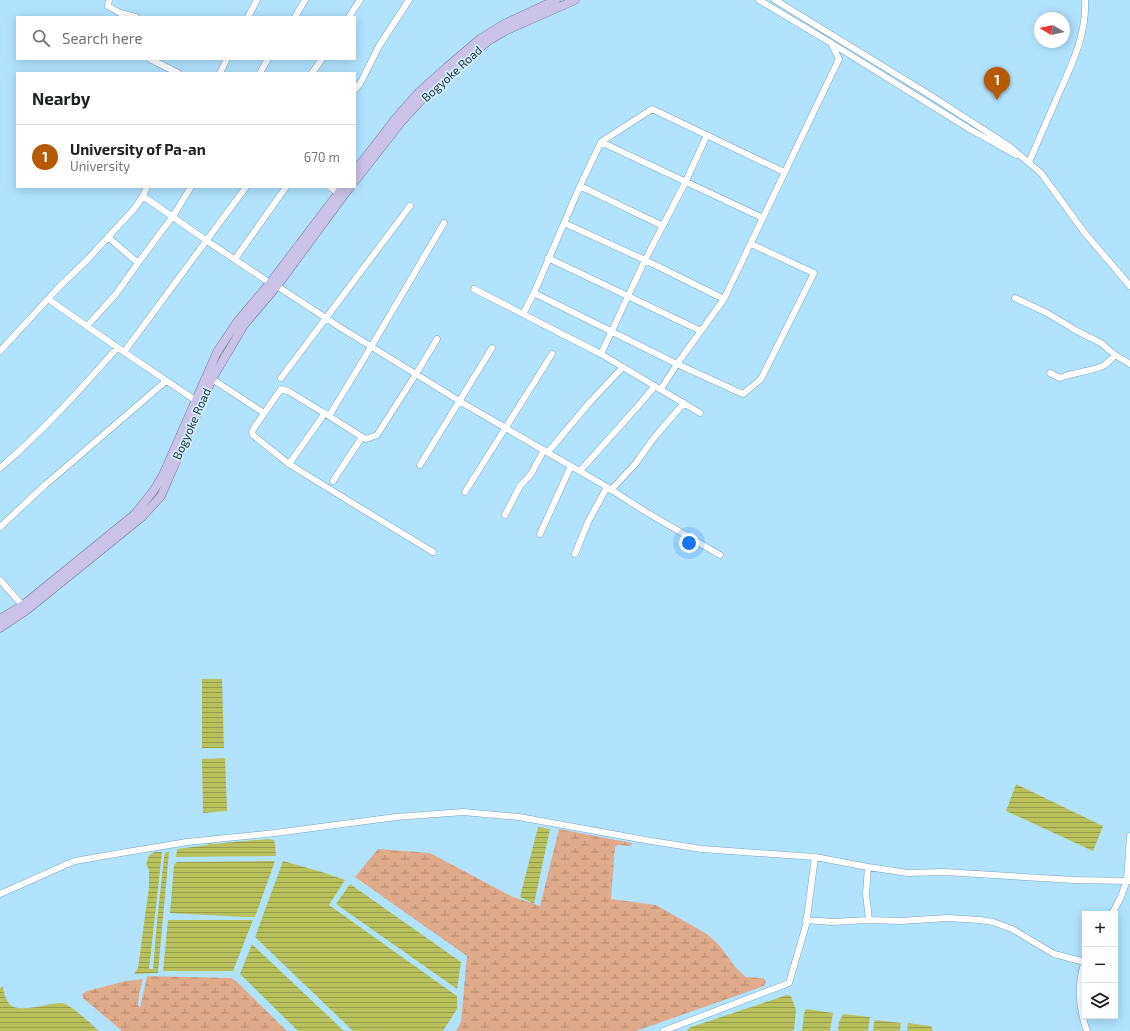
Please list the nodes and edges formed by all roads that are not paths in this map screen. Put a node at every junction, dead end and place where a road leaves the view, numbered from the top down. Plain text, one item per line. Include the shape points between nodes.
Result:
1 (109, 0) edge
2 (257, 0) edge
3 (305, 0) edge
4 (360, 0) edge
5 (409, 0) edge
6 (556, 0) edge
7 (575, 0) edge
8 (759, 0) edge
9 (775, 0) edge
10 (1085, 0) edge
11 (789, 8) junction
12 (785, 15) junction
13 (132, 16) edge
14 (249, 16) edge
15 (296, 16) edge
16 (350, 16) edge
17 (831, 43) junction
18 (152, 60) edge
19 (226, 60) edge
20 (267, 60) edge
21 (321, 60) edge
22 (176, 72) edge
23 (220, 72) edge
24 (261, 72) edge
25 (313, 72) edge
26 (356, 88) edge
27 (975, 124) junction
28 (971, 130) junction
29 (707, 135) junction
30 (601, 142) junction
31 (1029, 162) junction
32 (356, 170) edge
33 (784, 172) junction
34 (356, 180) edge
35 (686, 181) junction
36 (580, 186) junction
37 (147, 188) edge
38 (189, 188) edge
39 (245, 188) edge
40 (285, 188) edge
41 (349, 188) edge
42 (340, 190) edge
43 (143, 196) junction
44 (410, 206) dead end
45 (173, 216) junction
46 (763, 218) junction
47 (564, 222) junction
48 (444, 223) dead end
49 (662, 226) junction
50 (108, 237) junction
51 (207, 241) junction
52 (751, 244) junction
53 (548, 258) junction
54 (235, 259) junction
55 (646, 260) junction
56 (138, 263) junction
57 (273, 284) junction
58 (1130, 286) edge
59 (474, 289) dead end
60 (534, 293) junction
61 (629, 297) junction
62 (1015, 298) dead end
63 (48, 299) junction
64 (724, 299) junction
65 (523, 314) junction
66 (326, 318) junction
67 (87, 326) junction
68 (701, 330) junction
69 (612, 332) junction
70 (437, 339) dead end
71 (371, 347) junction
72 (117, 348) junction
73 (492, 348) dead end
74 (0, 351) edge
75 (124, 352) junction
76 (552, 354) dead end
77 (601, 354) junction
78 (1115, 355) junction
79 (677, 364) junction
80 (1130, 364) edge
81 (623, 367) junction
82 (1050, 373) dead end
83 (416, 374) junction
84 (281, 378) dead end
85 (212, 379) junction
86 (166, 381) junction
87 (655, 386) junction
88 (661, 389) junction
89 (459, 401) junction
90 (198, 402) junction
91 (684, 403) junction
92 (700, 413) dead end
93 (264, 414) junction
94 (327, 415) junction
95 (505, 427) junction
96 (362, 437) junction
97 (546, 451) junction
98 (289, 464) junction
99 (420, 465) dead end
100 (571, 466) junction
101 (0, 468) edge
102 (580, 471) junction
103 (333, 481) dead end
104 (609, 488) junction
105 (465, 492) dead end
106 (506, 515) dead end
107 (0, 527) edge
108 (540, 534) dead end
109 (433, 552) dead end
110 (575, 554) dead end
111 (720, 555) dead end
112 (0, 580) edge
113 (25, 607) junction
114 (0, 619) edge
115 (0, 628) edge
116 (1130, 836) edge
117 (815, 857) junction
118 (868, 867) junction
119 (1128, 881) edge
120 (0, 894) edge
121 (1114, 911) edge
122 (806, 920) junction
123 (869, 920) junction
124 (1082, 961) edge
125 (1082, 972) edge
126 (679, 1028) edge
127 (663, 1031) edge
128 (1087, 1031) edge

1 - 13 street via 108,6
2 - 14 street
3 - 15 street
4 - 16 street
5 - 26 street via 379,46
6 - 32 main road, Bogyoke Road via 504,24 480,39 420,92
7 - 34 main road, Bogyoke Road via 488,41 446,77 402,121
8 - 12 street
9 - 11 street
10 - 31 street via 1082,31 1075,58
11 - 12 street
11 - 27 street
12 - 17 street
17 - 28 street
17 - 33 street via 839,59
18 - 22 street
19 - 23 street
20 - 24 street
21 - 25 street
27 - 28 street
27 - 31 street
28 - 31 street
29 - 30 street via 652,108
29 - 33 street
29 - 35 street
30 - 35 street
30 - 36 street
31 - 58 street
33 - 46 street
35 - 46 street
35 - 49 street
36 - 47 street
36 - 49 street
37 - 43 street
38 - 45 street
39 - 51 street
40 - 54 street
41 - 57 main road, Bogyoke Road
42 - 57 main road, Bogyoke Road
43 - 45 street
43 - 50 street
44 - 66 street
45 - 51 street
45 - 56 street
46 - 52 street
47 - 53 street
47 - 55 street
48 - 71 street
49 - 55 street
50 - 56 street
50 - 63 street
51 - 54 street
51 - 75 street
52 - 64 street
52 - 79 street via 814,273 761,379 743,394
53 - 60 street
53 - 61 street
54 - 57 street
55 - 61 street
55 - 64 street
56 - 67 street via 116,294
57 - 66 street
57 - 85 main road, Bogyoke Road via 244,325
57 - 90 main road, Bogyoke Road via 237,322 217,352
59 - 65 street
60 - 65 street
60 - 69 street
61 - 68 street
61 - 69 street
62 - 78 street via 1102,343
63 - 67 street
63 - 74 street
64 - 68 street
65 - 77 street
66 - 71 street
66 - 84 street
67 - 72 street
68 - 79 street
69 - 77 street
69 - 79 street
70 - 83 street
71 - 83 street
71 - 94 street
72 - 75 street
72 - 101 street via 68,403
73 - 89 street
75 - 86 street
76 - 95 street
77 - 81 street
78 - 80 street
78 - 82 street via 1104,365 1090,370 1060,378
79 - 88 street
81 - 87 street
81 - 97 street
83 - 89 street
83 - 96 street via 377,435
85 - 90 main road, Bogyoke Road
85 - 93 street
86 - 90 street
86 - 107 street
87 - 88 street
87 - 102 street
88 - 91 street
89 - 95 street
89 - 99 street
90 - 113 main road, Bogyoke Road via 163,475 144,504
91 - 92 street
91 - 104 street via 636,463
93 - 94 street via 281,390 288,391
93 - 98 street via 254,428 253,435
94 - 96 street
94 - 98 street
95 - 97 street
95 - 105 street
96 - 103 street
97 - 100 street
97 - 106 street via 520,486
98 - 109 street
100 - 102 street
100 - 108 street
102 - 104 street
104 - 110 street via 588,522
104 - 111 street
112 - 113 street
113 - 114 main road, Bogyoke Road
113 - 115 main road, Bogyoke Road
116 - 119 street
117 - 118 street
117 - 120 street via 702,849 519,817 462,812 396,817 187,842 75,861
117 - 122 street
118 - 119 street via 908,873 944,872
118 - 123 street via 866,894
119 - 121 street
122 - 123 street
122 - 126 street via 789,982
123 - 124 street via 948,918 993,922 1012,929 1047,951
125 - 128 street via 1080,1004
126 - 127 street

